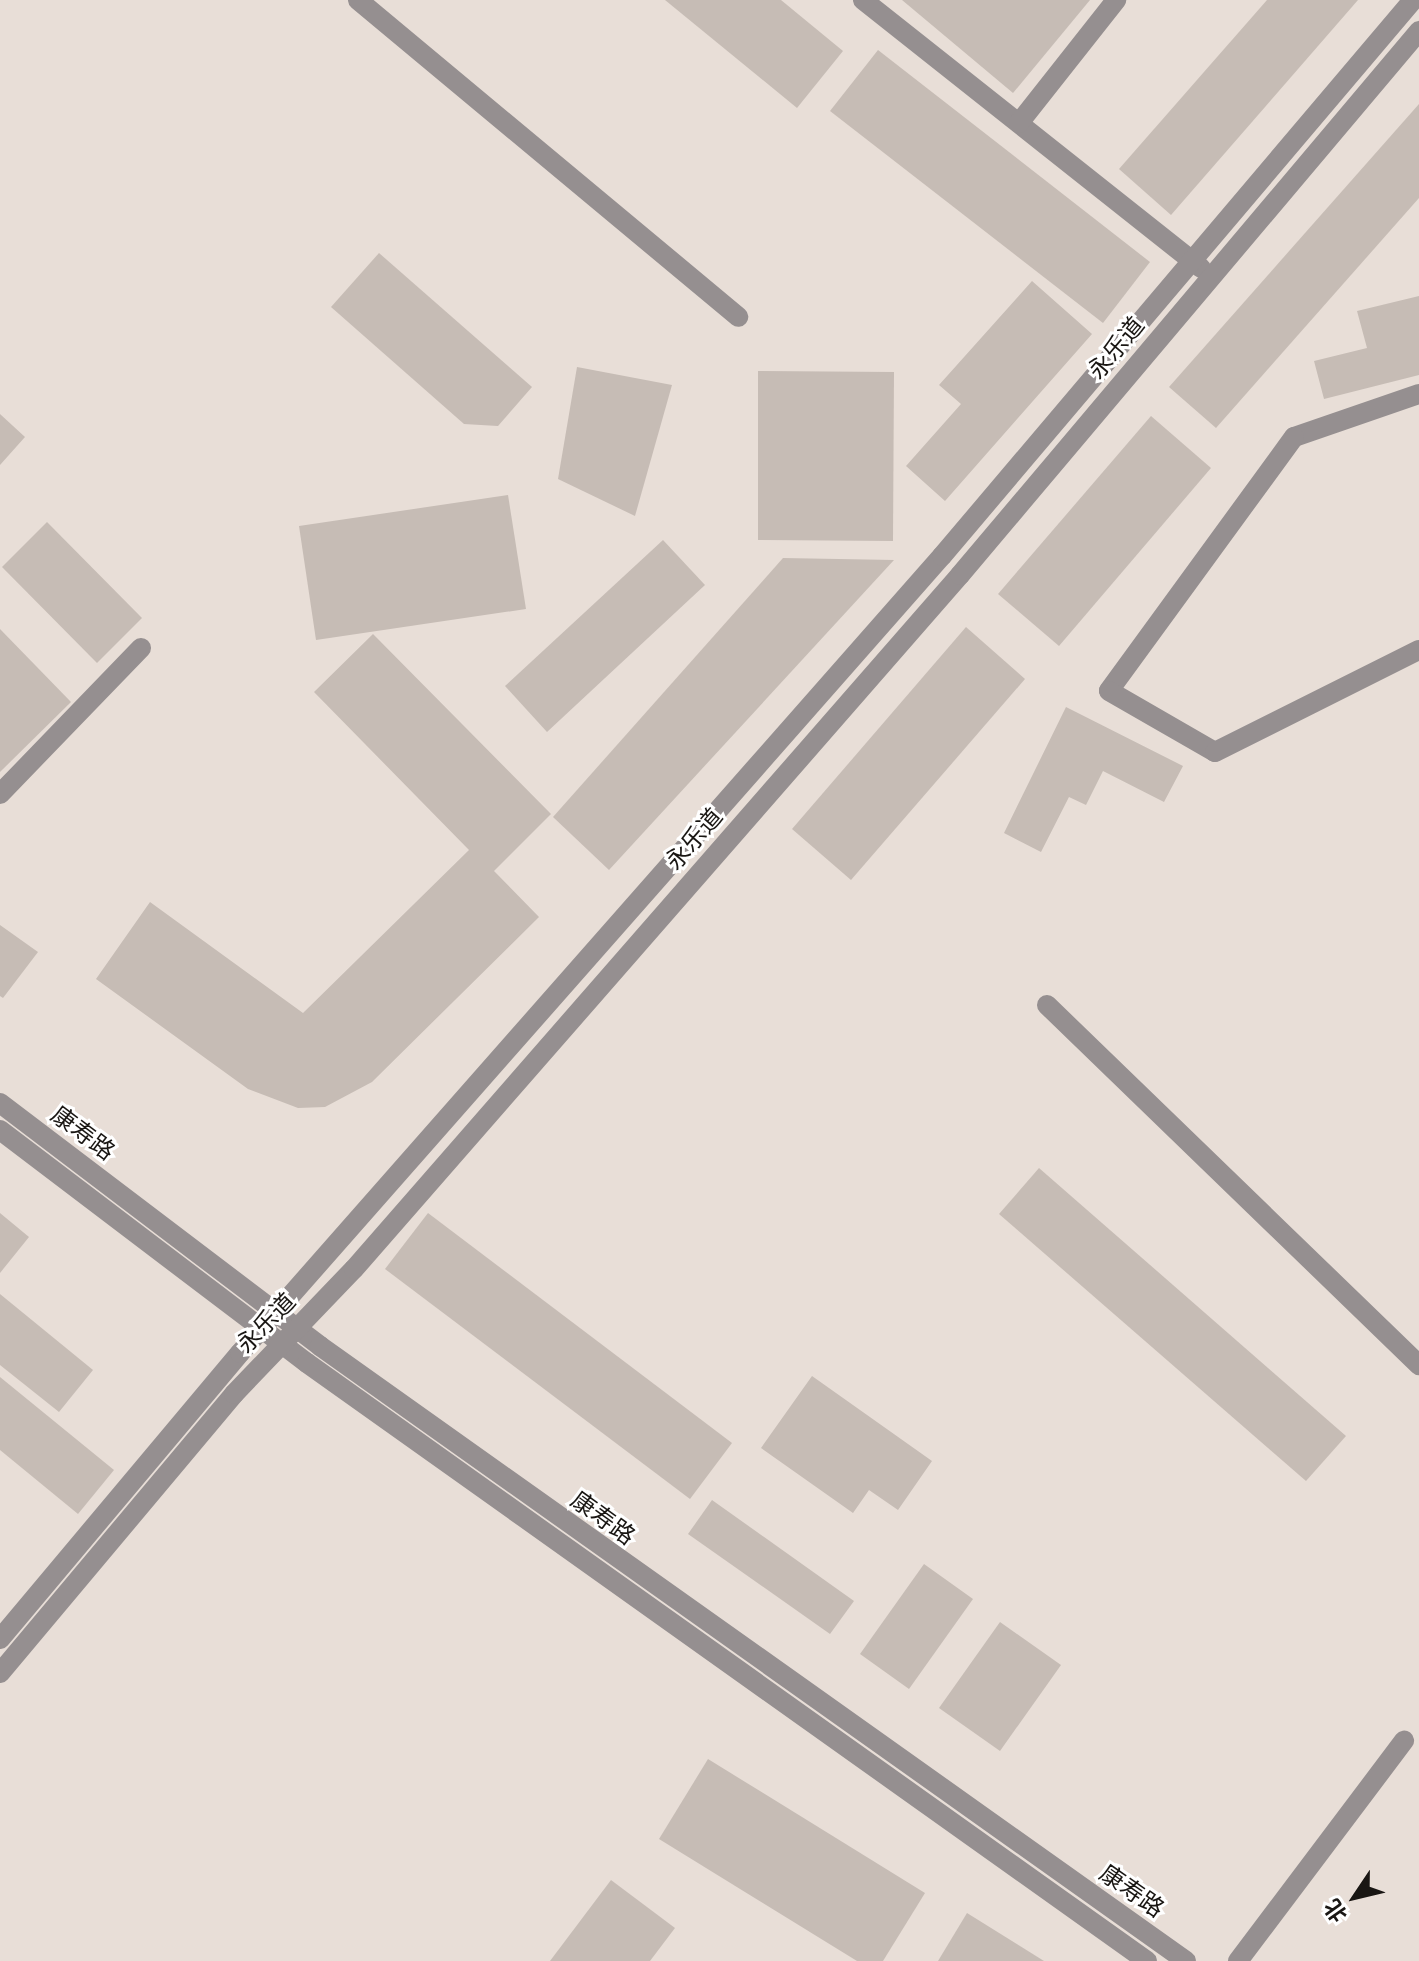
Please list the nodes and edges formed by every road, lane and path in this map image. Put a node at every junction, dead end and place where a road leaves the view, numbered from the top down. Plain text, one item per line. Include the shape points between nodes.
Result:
1 (358, 0) edge
2 (863, 0) edge
3 (1116, 0) edge
4 (1413, 0) edge
5 (1419, 31) edge
6 (1019, 123) junction
7 (1191, 260) junction
8 (1211, 276) junction
9 (738, 317) dead end
10 (1419, 394) edge
11 (141, 648) dead end
12 (1419, 650) edge
13 (0, 794) edge
14 (1047, 1005) dead end
15 (0, 1103) edge
16 (0, 1130) edge
17 (278, 1313) junction
18 (297, 1328) junction
19 (263, 1330) junction
20 (281, 1344) junction
21 (1419, 1365) edge
22 (0, 1639) edge
23 (0, 1673) edge
24 (1404, 1741) dead end
25 (1147, 1961) edge
26 (1186, 1961) edge
27 (1238, 1961) edge

1 - 9 street
2 - 6 street
3 - 6 street
4 - 7 street, 永乐道
5 - 8 street, 永乐道
6 - 7 street
7 - 8 street
7 - 17 street, 永乐道
8 - 18 street, 永乐道 via 960,575
10 - 12 street via 1294,437 1109,691 1215,752
11 - 13 street
14 - 21 street
15 - 17 street, 康寿路
16 - 19 street, 康寿路
17 - 18 street, 康寿路
17 - 19 street, 永乐道
18 - 20 street, 永乐道
18 - 26 street, 康寿路
19 - 20 street, 康寿路
19 - 22 street, 永乐道
20 - 23 street, 永乐道
20 - 25 street, 康寿路
24 - 27 street

